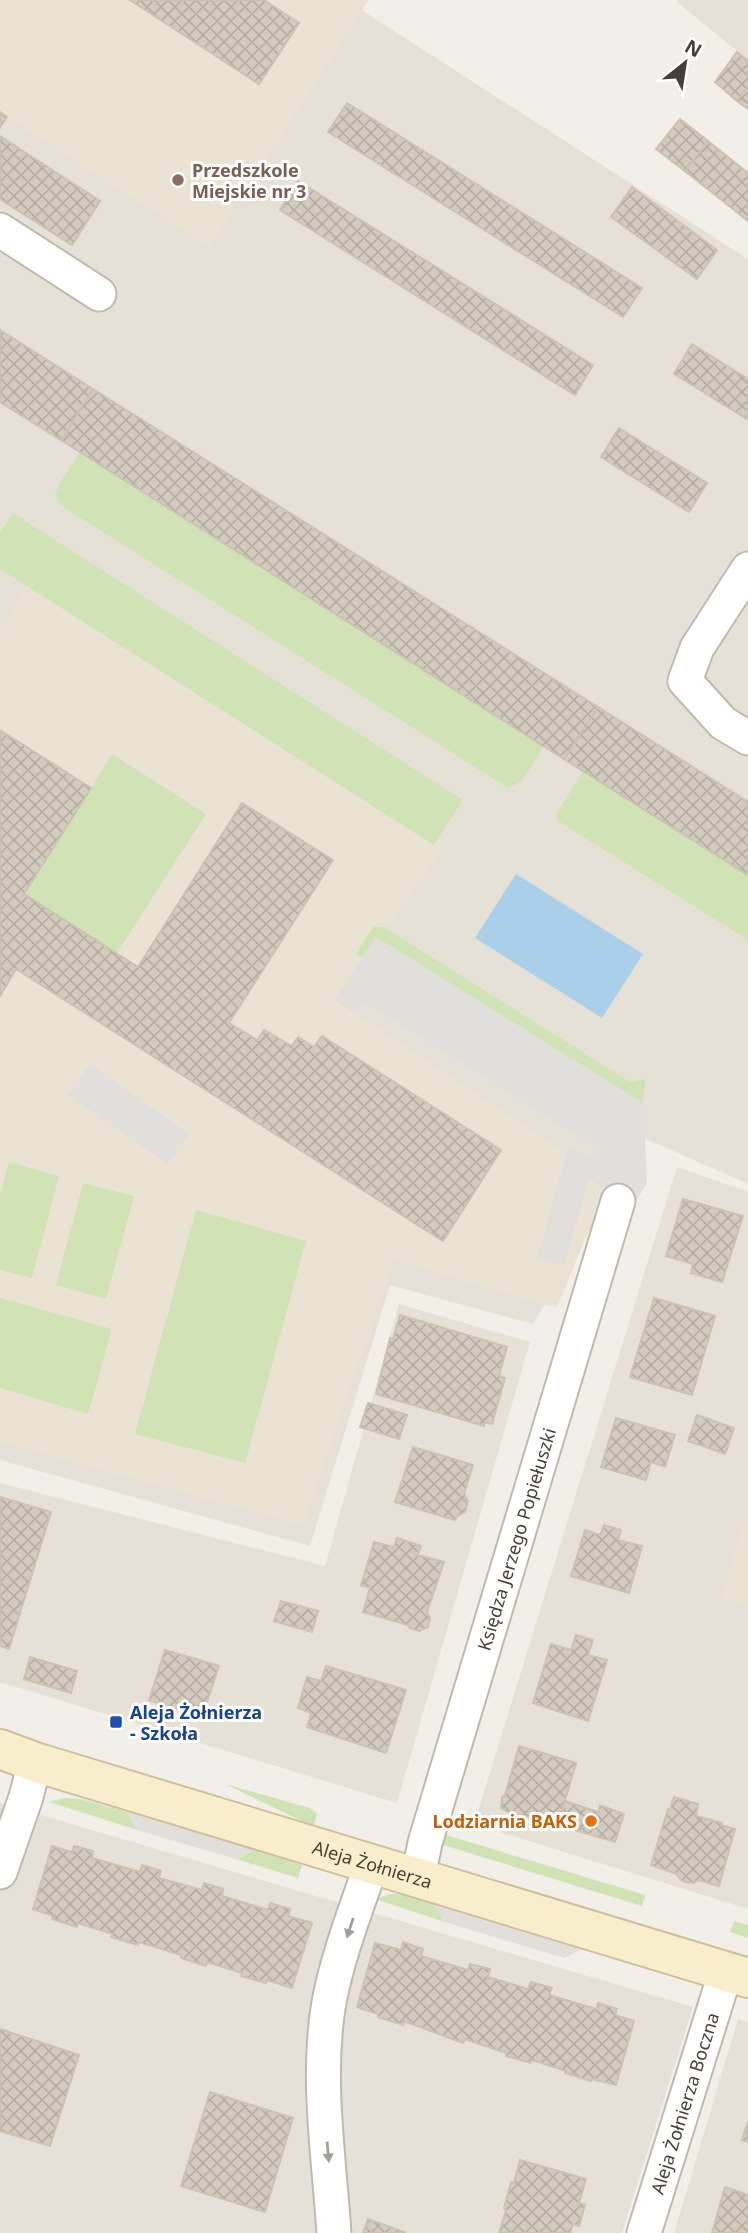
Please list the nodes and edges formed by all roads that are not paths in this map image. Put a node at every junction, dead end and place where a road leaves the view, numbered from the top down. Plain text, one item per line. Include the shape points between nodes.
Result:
1 (0, 230) edge
2 (99, 294) dead end
3 (748, 569) edge
4 (748, 738) edge
5 (618, 1201) dead end
6 (0, 1749) edge
7 (35, 1762) junction
8 (372, 1863) junction
9 (0, 1872) edge
10 (418, 1877) junction
11 (737, 1974) edge
12 (334, 2233) edge
13 (644, 2233) edge

1 - 2 street
3 - 4 street via 697,648 685,681 723,723
5 - 10 street, Księdza Jerzego Popiełuszki
6 - 7 street, Aleja Żołnierza
7 - 8 street, Aleja Żołnierza
7 - 9 street
8 - 10 street, Aleja Żołnierza
8 -> 12 street via 329,2003 324,2100
10 - 11 street, Aleja Żołnierza
11 - 13 street, Aleja Żołnierza Boczna

